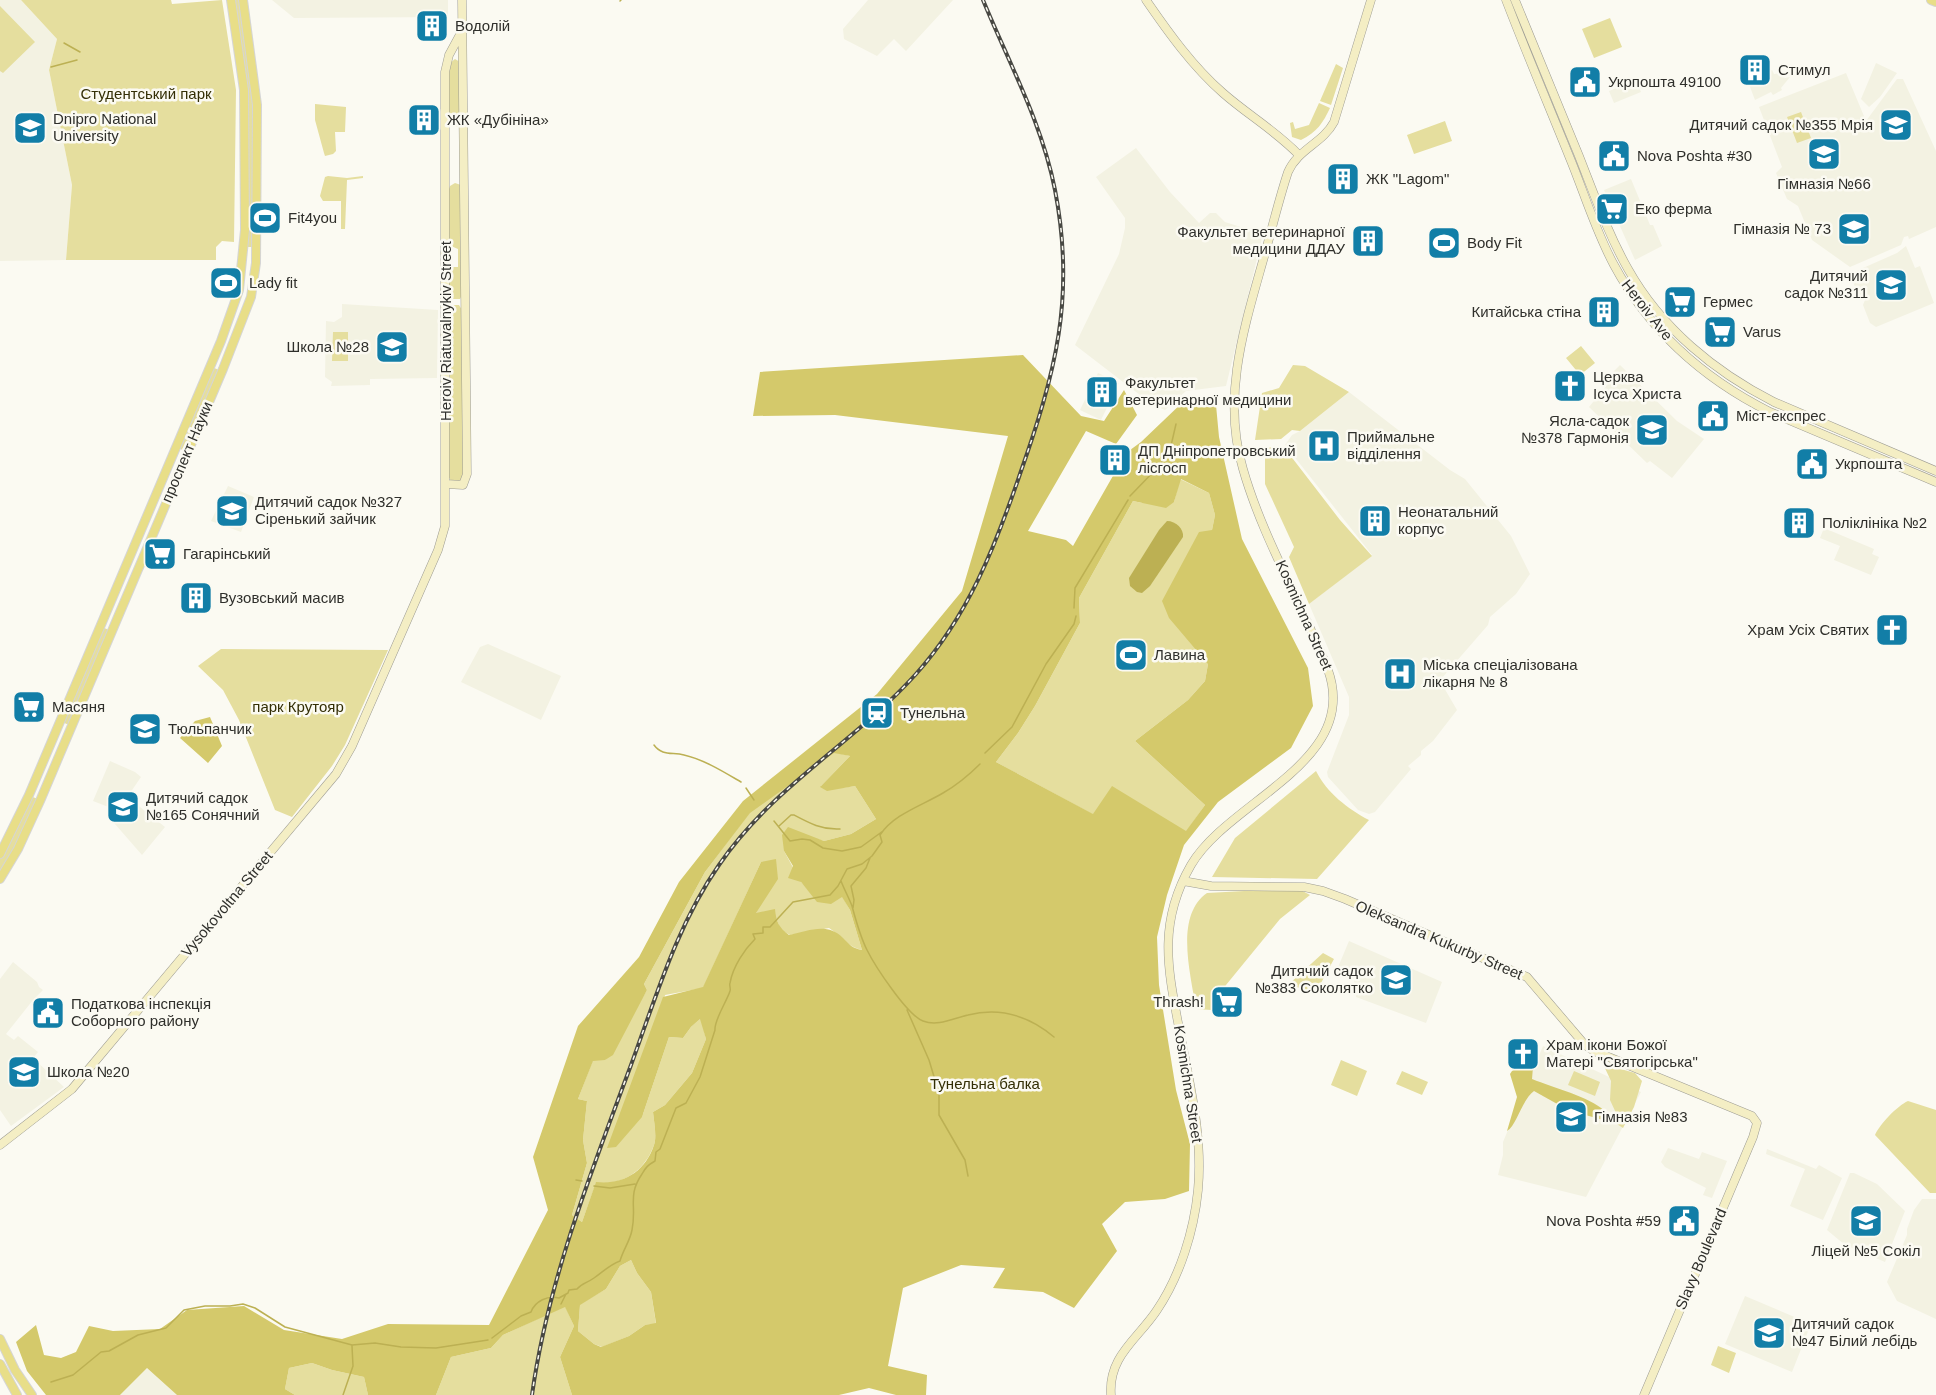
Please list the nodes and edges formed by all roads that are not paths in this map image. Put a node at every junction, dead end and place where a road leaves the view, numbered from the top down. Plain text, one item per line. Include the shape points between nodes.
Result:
1 (231, 0) edge
2 (243, 0) edge
3 (462, 0) edge
4 (1146, 0) edge
5 (1371, 0) edge
6 (1506, 0) edge
7 (1515, 0) edge
8 (1931, 0) edge
9 (1936, 2) edge
10 (462, 31) junction
11 (1549, 83) junction
12 (1540, 87) junction
13 (1299, 155) junction
14 (1936, 471) edge
15 (1936, 482) edge
16 (446, 484) junction
17 (405, 626) joint
18 (0, 854) edge
19 (0, 879) edge
20 (1183, 881) junction
21 (1757, 1123) joint
22 (0, 1145) edge
23 (0, 1340) edge
24 (0, 1364) edge
25 (24, 1394) edge
26 (1111, 1395) edge
27 (1644, 1395) edge

1 - 18 main road, проспект Науки via 244,90 245,230 239,290 29,795
2 - 19 main road, проспект Науки via 257,105 257,243 251,297 40,801
3 - 10 main road, Heroiv Riatuvalnykiv Street
4 - 13 main road via 1216,87
5 - 13 main road, Kosmichna Street via 1334,122 1326,134
6 - 12 main road, Heroiv Ave
7 - 11 main road, Heroiv Ave
8 - 9 main road
10 - 16 main road, Heroiv Riatuvalnykiv Street via 445,72
10 - 16 main road, Heroiv Riatuvalnykiv Street via 467,474 463,484
11 - 12 main road
11 - 14 main road, Heroiv Ave via 1627,268 1680,336 1719,370 1749,389
12 - 15 main road, Heroiv Ave via 1613,264 1673,344 1743,398
13 - 20 main road, Kosmichna Street via 1285,182 1244,331 1235,374 1234,414 1240,459 1253,501 1331,677 1332,716 1312,753 1214,836
16 - 17 main road, Heroiv Riatuvalnykiv Street via 442,539
17 - 22 main road, Vysokovoltna Street via 350,751 330,780 72,1089
20 - 21 main road, Oleksandra Kukurby Street via 1323,891 1421,930 1527,977 1594,1051 1747,1113
20 - 26 main road, Kosmichna Street via 1169,928 1168,960 1198,1131 1198,1191 1188,1241 1176,1270 1158,1309 1112,1372
21 - 27 main road, Slavy Boulevard
23 - 25 main road
24 - 25 main road

